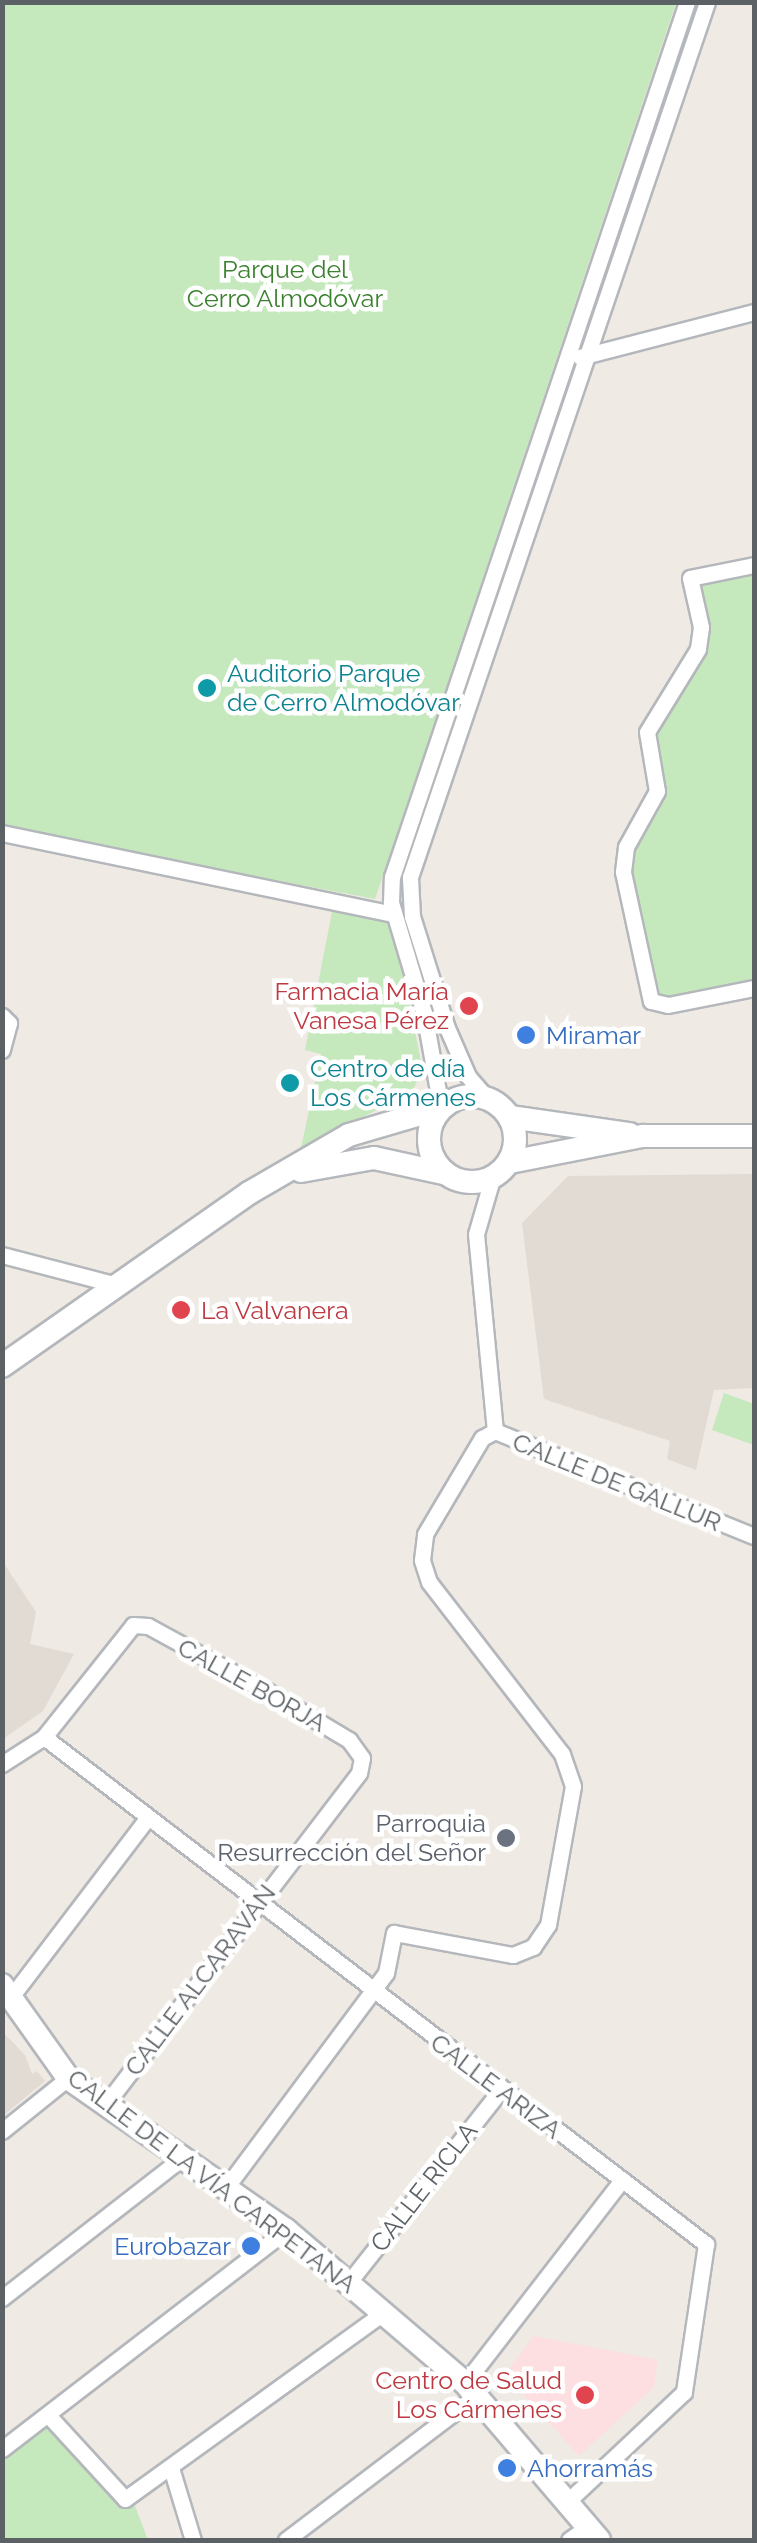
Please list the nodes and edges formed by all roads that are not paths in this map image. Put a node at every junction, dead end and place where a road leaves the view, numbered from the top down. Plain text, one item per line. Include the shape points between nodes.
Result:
1 (687, 2) edge
2 (707, 2) edge
3 (754, 312) edge
4 (567, 356) junction
5 (586, 357) junction
6 (754, 565) edge
7 (2, 833) edge
8 (394, 914) junction
9 (754, 988) edge
10 (2, 1016) edge
11 (2, 1050) edge
12 (486, 1098) junction
13 (442, 1108) junction
14 (510, 1117) junction
15 (644, 1136) junction
16 (754, 1136) edge
17 (510, 1162) junction
18 (443, 1173) junction
19 (283, 1174) junction
20 (492, 1179) junction
21 (2, 1255) edge
22 (117, 1285) junction
23 (2, 1366) edge
24 (495, 1431) junction
25 (754, 1536) edge
26 (44, 1737) junction
27 (362, 1758) joint
28 (2, 1764) edge
29 (146, 1820) junction
30 (257, 1902) junction
31 (373, 1990) junction
32 (7, 1991) edge
33 (68, 2078) junction
34 (500, 2091) junction
35 (105, 2105) junction
36 (2, 2131) edge
37 (182, 2158) junction
38 (622, 2180) junction
39 (226, 2189) junction
40 (286, 2230) junction
41 (349, 2282) junction
42 (2, 2298) edge
43 (384, 2312) junction
44 (470, 2389) junction
45 (48, 2415) junction
46 (2, 2450) edge
47 (172, 2471) junction
48 (569, 2500) junction
49 (594, 2533) edge
50 (294, 2539) edge
51 (194, 2540) edge
52 (569, 2540) edge

1 - 4 street
2 - 5 street
3 - 5 street
4 - 5 street
4 - 8 street via 398,853
5 - 12 street via 410,876 412,916 447,1028 468,1076
6 - 9 street via 690,578 701,627 698,649 647,732 657,790 626,847 624,872 651,1001 668,1005
7 - 8 street
8 - 13 street
10 - 11 street via 9,1022
12 - 13 main road via 470,1095
12 - 14 main road
13 - 18 main road via 428,1140
13 - 19 main road via 349,1135
14 - 15 main road
14 - 17 main road via 516,1140
15 - 16 main road
15 - 17 main road
17 - 20 main road
18 - 19 main road via 374,1158
18 - 20 main road via 462,1183
19 - 22 main road
20 - 24 street, CALLE DE GALLUR via 476,1234
21 - 22 street
22 - 23 main road
24 - 25 street, CALLE DE GALLUR
24 - 31 street via 482,1438 425,1534 422,1560 429,1582 562,1754 573,1786 548,1925 533,1948 513,1955 394,1933 386,1973
26 - 27 street, CALLE BORJA via 133,1625 148,1626 267,1691 349,1740
26 - 28 street
26 - 29 street, CALLE ARIZA
27 - 30 street, CALLE ALCARAVÁN via 359,1773
29 - 30 street, CALLE ARIZA
29 - 32 street
30 - 31 street, CALLE ARIZA
30 - 35 street, CALLE ALCARAVÁN
31 - 34 street, CALLE ARIZA
31 - 39 street
32 - 33 main road, CALLE DE LA VÍA CARPETANA
33 - 35 main road, CALLE DE LA VÍA CARPETANA
33 - 36 street
34 - 38 street, CALLE ARIZA
34 - 41 street, CALLE RICLA
35 - 37 main road, CALLE DE LA VÍA CARPETANA
37 - 39 main road, CALLE DE LA VÍA CARPETANA
37 - 42 street
38 - 44 street
38 - 48 street, CALLE ARIZA via 706,2244 684,2392
39 - 40 main road, CALLE DE LA VÍA CARPETANA
40 - 41 main road, CALLE DE LA VÍA CARPETANA
40 - 45 street
41 - 43 main road, CALLE DE LA VÍA CARPETANA
43 - 44 main road, CALLE DE LA VÍA CARPETANA
43 - 47 street
44 - 48 main road, CALLE DE LA VÍA CARPETANA
44 - 50 street
45 - 46 street
45 - 47 street via 125,2499
47 - 51 street
48 - 49 main road, CALLE DE LA VÍA CARPETANA
49 - 52 street

